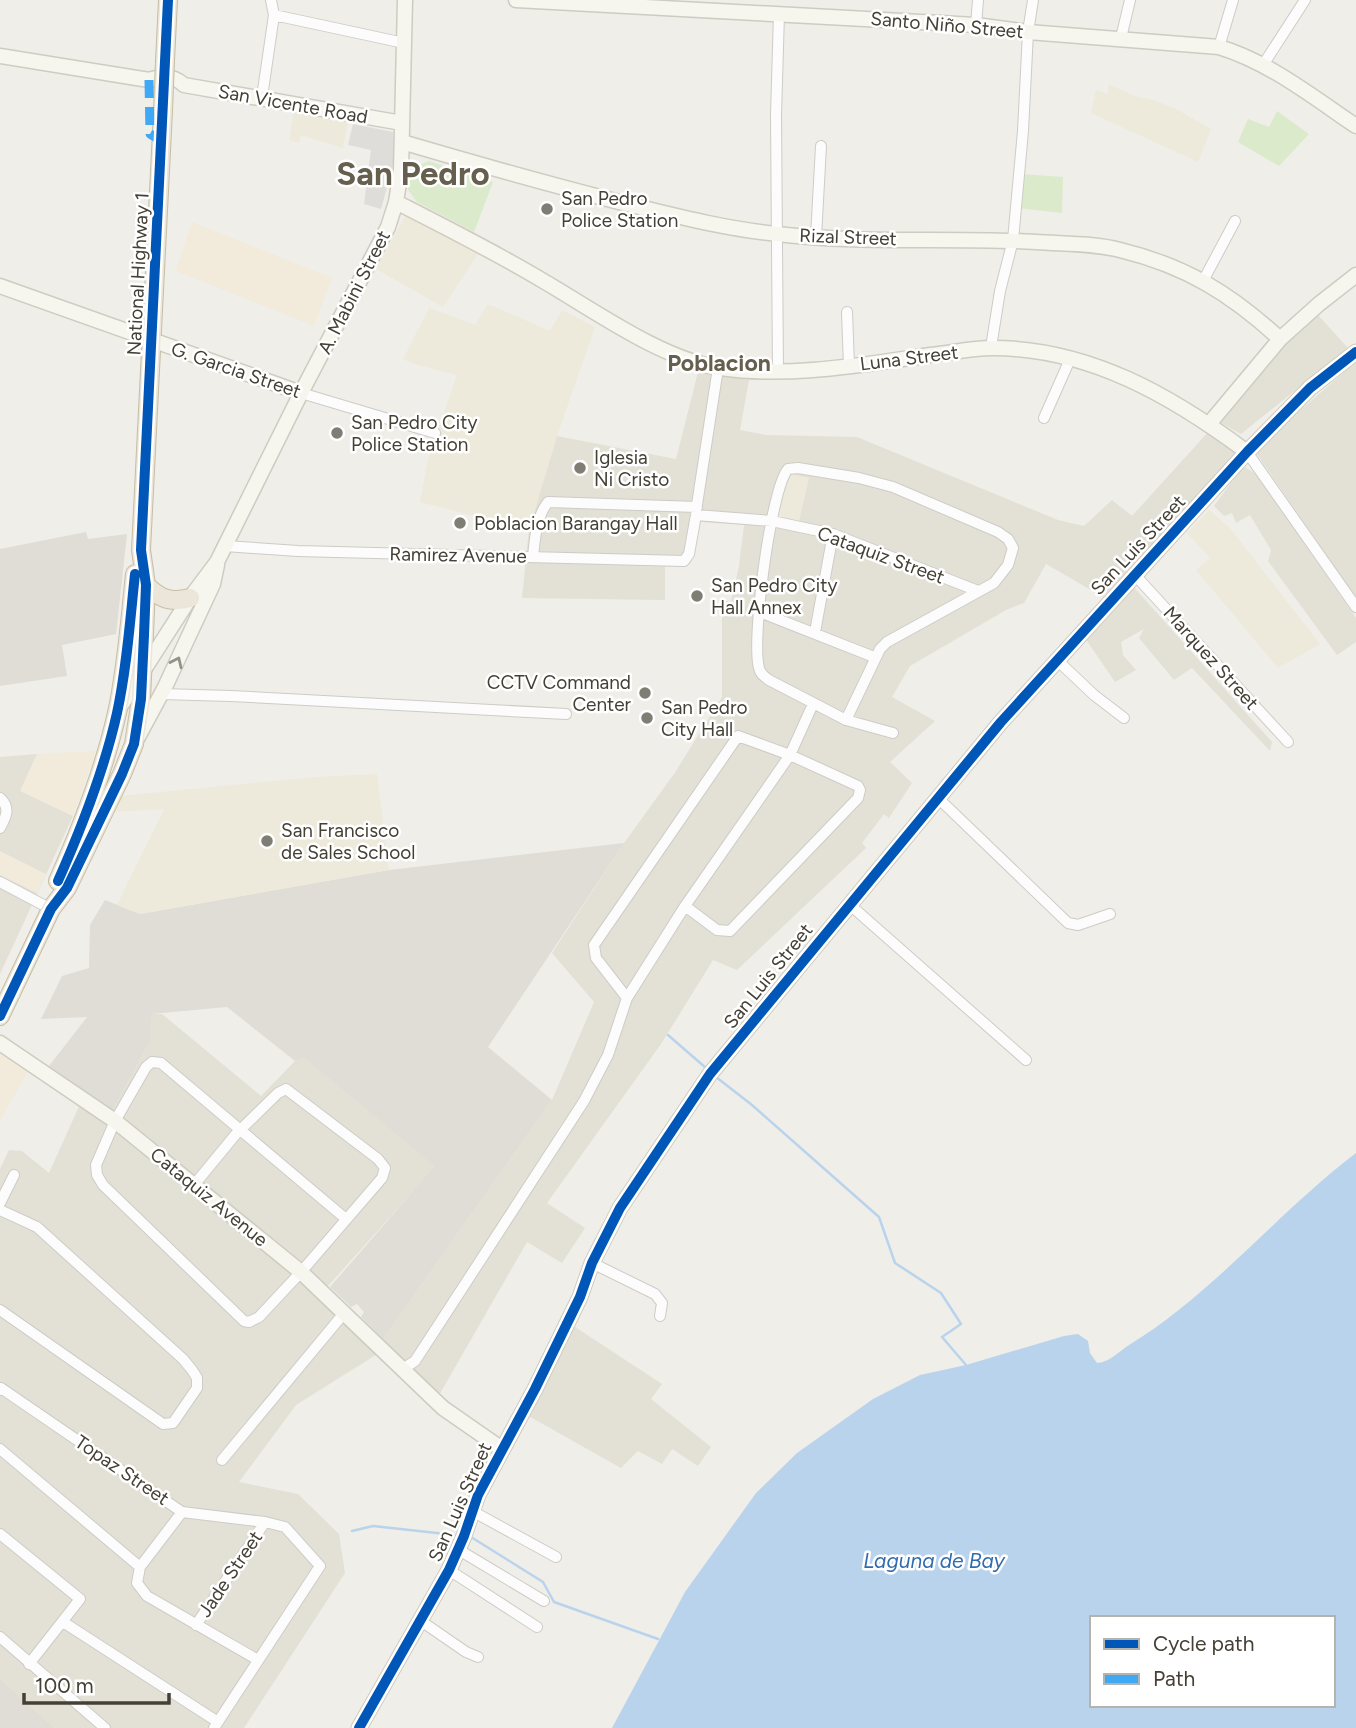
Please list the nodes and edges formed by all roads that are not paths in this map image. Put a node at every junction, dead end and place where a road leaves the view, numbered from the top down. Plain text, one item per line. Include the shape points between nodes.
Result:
1 (168, 0) edge
2 (271, 0) edge
3 (405, 0) edge
4 (516, 0) edge
5 (978, 0) edge
6 (1033, 0) edge
7 (1130, 0) edge
8 (1233, 0) edge
9 (1305, 0) edge
10 (779, 13) junction
11 (274, 15) junction
12 (976, 25) junction
13 (1028, 32) junction
14 (1121, 38) junction
15 (404, 43) junction
16 (1219, 47) junction
17 (0, 56) edge
18 (1263, 65) junction
19 (262, 97) junction
20 (402, 123) junction
21 (1356, 126) edge
22 (402, 142) junction
23 (821, 146) dead end
24 (396, 202) junction
25 (1235, 221) dead end
26 (776, 234) junction
27 (816, 237) junction
28 (1013, 240) junction
29 (1356, 275) edge
30 (1203, 281) junction
31 (0, 286) edge
32 (847, 312) dead end
33 (1280, 339) junction
34 (153, 341) junction
35 (991, 347) junction
36 (1356, 352) edge
37 (1071, 357) junction
38 (849, 366) junction
39 (718, 368) junction
40 (778, 373) junction
41 (301, 393) junction
42 (1044, 418) dead end
43 (1209, 424) junction
44 (435, 433) dead end
45 (1247, 452) junction
46 (696, 511) junction
47 (772, 522) junction
48 (833, 534) junction
49 (225, 546) junction
50 (141, 550) junction
51 (533, 556) junction
52 (217, 562) junction
53 (1135, 575) junction
54 (146, 585) junction
55 (978, 591) junction
56 (190, 598) junction
57 (1356, 607) edge
58 (757, 611) junction
59 (815, 632) junction
60 (874, 657) junction
61 (1057, 660) junction
62 (142, 675) junction
63 (162, 694) junction
64 (813, 704) junction
65 (117, 712) junction
66 (566, 714) dead end
67 (1124, 718) dead end
68 (846, 720) junction
69 (893, 733) dead end
70 (1288, 742) dead end
71 (134, 744) junction
72 (790, 755) junction
73 (937, 797) junction
74 (0, 798) edge
75 (0, 828) edge
76 (0, 882) edge
77 (849, 904) junction
78 (685, 906) junction
79 (51, 909) junction
80 (1110, 914) dead end
81 (627, 998) junction
82 (0, 1016) edge
83 (0, 1043) edge
84 (1026, 1060) dead end
85 (115, 1121) junction
86 (240, 1130) junction
87 (14, 1175) dead end
88 (194, 1185) junction
89 (0, 1203) edge
90 (0, 1210) edge
91 (346, 1219) junction
92 (592, 1263) junction
93 (301, 1272) junction
94 (0, 1310) edge
95 (345, 1312) junction
96 (660, 1317) dead end
97 (404, 1369) junction
98 (1, 1389) edge
99 (0, 1449) edge
100 (502, 1449) junction
101 (222, 1460) dead end
102 (472, 1511) junction
103 (183, 1512) junction
104 (265, 1522) junction
105 (0, 1534) edge
106 (459, 1550) junction
107 (556, 1558) dead end
108 (140, 1567) junction
109 (449, 1570) junction
110 (544, 1601) dead end
111 (421, 1621) junction
112 (63, 1622) junction
113 (196, 1625) junction
114 (537, 1627) dead end
115 (0, 1637) edge
116 (478, 1657) dead end
117 (258, 1660) junction
118 (29, 1664) junction
119 (216, 1725) edge
120 (365, 1726) edge
121 (105, 1728) edge

1 - 34 highway, National Highway 1, bridge
2 - 11 street
3 - 15 street, A. Mabini Street
4 - 10 street, Santo Niño Street
5 - 12 street
6 - 13 street
7 - 14 street
8 - 16 street
9 - 18 street
10 - 12 street, Santo Niño Street
10 - 26 street
11 - 15 street
11 - 19 street
12 - 13 street, Santo Niño Street
13 - 14 street, Santo Niño Street
13 - 28 street
14 - 16 street, Santo Niño Street
15 - 20 street, A. Mabini Street
16 - 18 street, Santo Niño Street
17 - 19 street, San Vicente Road via 149,80 176,78 184,85
18 - 21 street, Santo Niño Street
19 - 20 street, San Vicente Road
20 - 22 street, A. Mabini Street
22 - 24 street, A. Mabini Street
22 - 26 street, Rizal Street via 601,197
23 - 27 street
24 - 39 street, Luna Street via 496,253 649,342
24 - 41 street, A. Mabini Street via 388,227
25 - 30 street
26 - 27 street, Rizal Street
26 - 40 street
27 - 28 street, Rizal Street
28 - 30 street, Rizal Street via 1120,250
28 - 35 street
29 - 33 street
30 - 33 street, Rizal Street via 1236,301
31 - 34 street, G. Garcia Street
32 - 38 street
33 - 43 street
34 - 41 street, G. Garcia Street
34 - 50 highway, National Highway 1
35 - 37 street, Luna Street
35 - 38 street, Luna Street
36 - 45 street, San Luis Street via 1310,388
37 - 42 street
37 - 43 street, Luna Street via 1154,391
38 - 40 street, Luna Street
39 - 40 street, Luna Street
39 - 46 street
41 - 44 street, G. Garcia Street
41 - 49 street, A. Mabini Street
43 - 45 street, Luna Street
45 - 53 street, San Luis Street
45 - 57 street, Luna Street
46 - 47 street, Cataquiz Street
46 - 51 street, Ramirez Avenue via 684,561
46 - 51 street, Cataquiz Street via 548,502 536,532
47 - 48 street, Cataquiz Street
47 - 55 street via 788,469 892,487 1008,539 1013,548 1008,565 995,583
47 - 58 street
48 - 55 street, Cataquiz Street
48 - 59 street
49 - 51 street, Ramirez Avenue
49 - 52 street, A. Mabini Street
50 - 54 highway, National Highway 1
50 - 65 highway, National Highway 1
52 - 56 street, A. Mabini Street
63 -> 52 street, A. Mabini Street via 213,584
53 - 61 street, San Luis Street
53 - 70 street, Marquez Street
54 - 56 highway via 167,600
54 - 62 highway, National Highway 1
55 - 60 street via 887,642
56 - 62 street, A. Mabini Street
58 - 59 street
58 - 64 street via 761,673
59 - 60 street
60 - 68 street
61 - 67 street
61 - 73 street, San Luis Street
62 - 65 street, A. Mabini Street
62 - 71 highway, National Highway 1
63 - 66 street
63 - 71 street, A. Mabini Street
64 - 68 street
64 - 72 street
65 - 79 highway, National Highway 1 via 98,781
68 - 69 street
71 - 79 highway, National Highway 1 via 68,888
72 - 78 street
72 - 78 street via 855,783 860,790 858,798 730,931 717,930
72 - 81 street via 738,736 596,940 596,958
73 - 77 street, San Luis Street
73 - 80 street via 1068,923 1078,925
74 - 75 street via 7,809
76 - 79 street
77 - 84 street
77 - 92 street, San Luis Street via 710,1074 620,1208
78 - 81 street
79 - 82 highway, National Highway 1
81 - 97 street via 608,1055 584,1101 415,1361
83 - 85 street, Cataquiz Avenue
85 - 86 street via 146,1067 157,1062
85 - 88 street, Cataquiz Avenue
85 - 93 street via 96,1166 100,1181 239,1317 249,1322 259,1317
86 - 88 street
86 - 91 street
86 - 91 street via 286,1089 378,1159 385,1168 382,1178
87 - 89 street
88 - 93 street, Cataquiz Avenue
90 - 94 street via 37,1227 79,1263 183,1359 197,1378 197,1388 173,1423 163,1424
91 - 93 street
92 - 96 street via 655,1294 662,1303
92 - 100 street, San Luis Street via 580,1297
93 - 95 street, Cataquiz Avenue
95 - 97 street, Cataquiz Avenue
95 - 101 street
97 - 100 street, Cataquiz Avenue via 443,1408
98 - 103 street, Topaz Street
99 - 108 street
100 - 102 street, San Luis Street
102 - 106 street, San Luis Street
102 - 107 street
103 - 104 street, Topaz Street
103 - 108 street
104 - 113 street, Jade Street
104 - 117 street, Topaz Street via 285,1527 320,1566
105 - 112 street via 80,1599
106 - 109 street, San Luis Street
106 - 110 street
108 - 113 street via 137,1583 147,1596
109 - 111 street, San Luis Street
109 - 114 street
111 - 116 street
111 - 120 street, San Luis Street
112 - 118 street
112 - 119 street
113 - 117 street
115 - 118 street
117 - 119 street
118 - 121 street

